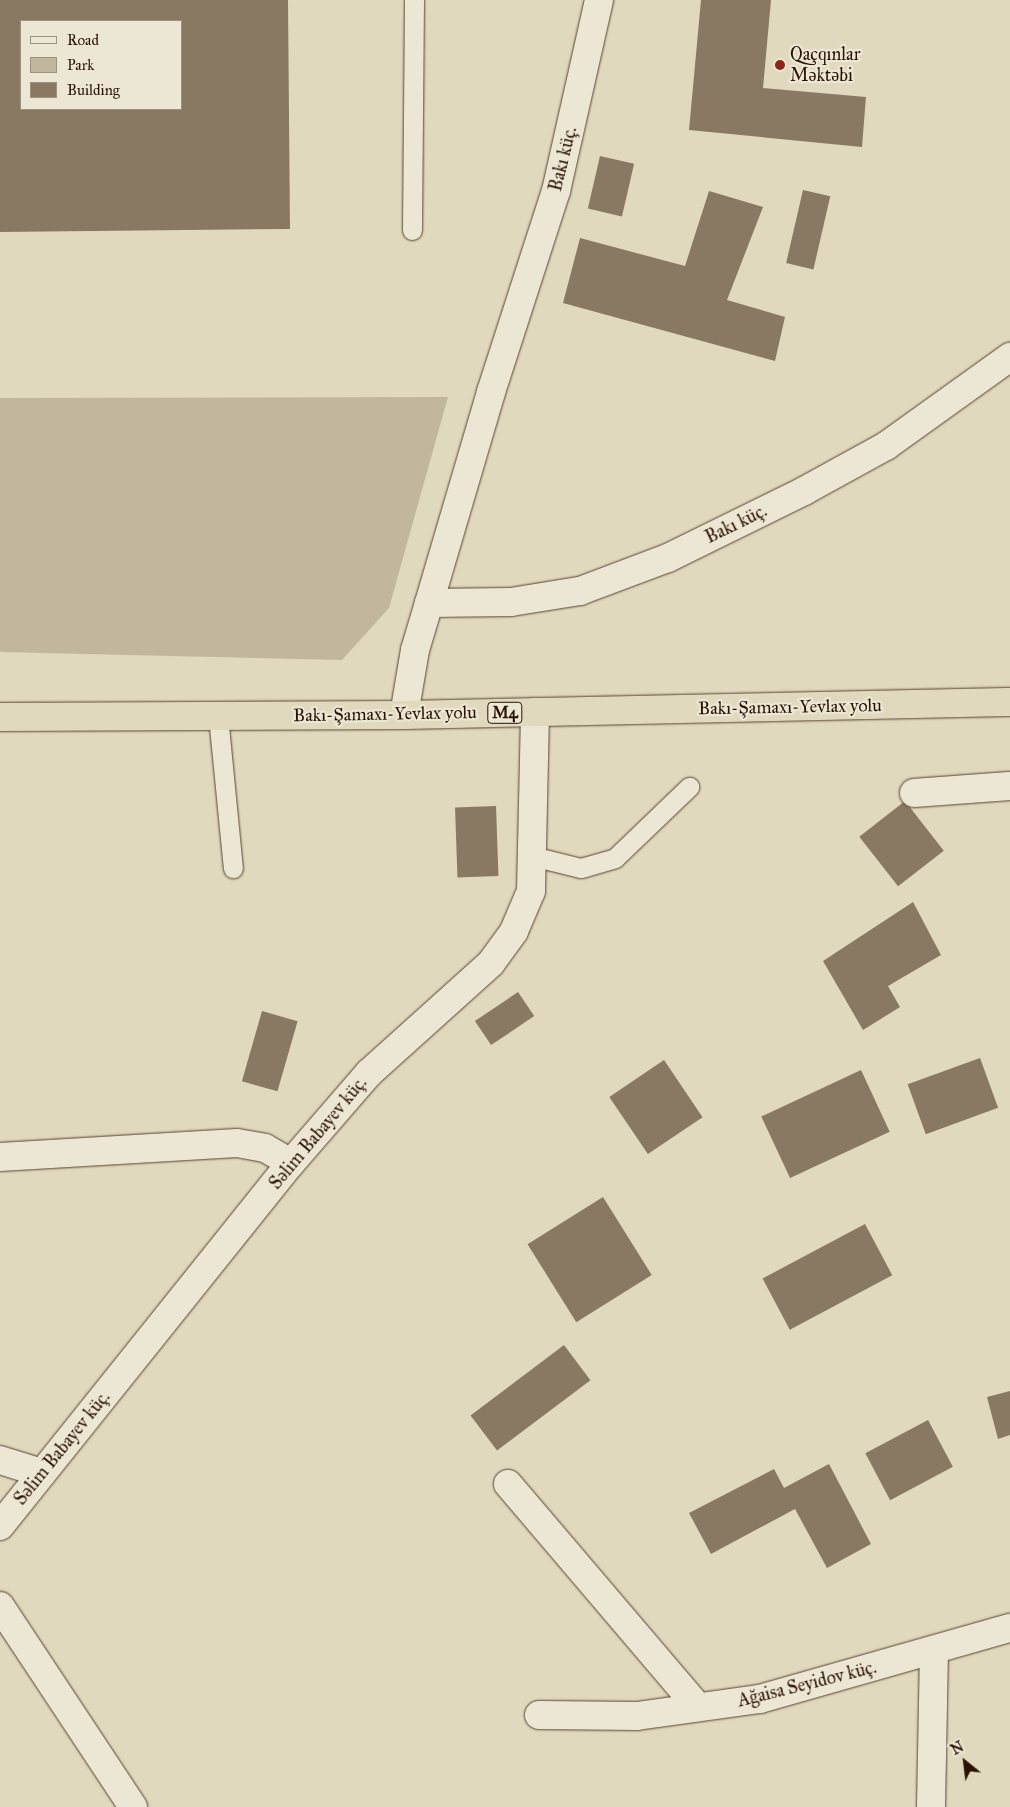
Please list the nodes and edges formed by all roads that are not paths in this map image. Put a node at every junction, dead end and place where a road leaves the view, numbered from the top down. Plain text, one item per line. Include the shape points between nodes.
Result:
1 (414, 0) edge
2 (599, 0) edge
3 (412, 230) dead end
4 (1010, 357) edge
5 (428, 603) junction
6 (1010, 702) edge
7 (535, 712) junction
8 (404, 715) junction
9 (218, 716) junction
10 (0, 717) edge
11 (1010, 786) edge
12 (688, 787) dead end
13 (914, 793) dead end
14 (532, 856) junction
15 (232, 868) dead end
16 (0, 1157) edge
17 (291, 1163) junction
18 (0, 1460) edge
19 (42, 1473) junction
20 (508, 1484) dead end
21 (0, 1526) edge
22 (0, 1606) edge
23 (1010, 1628) edge
24 (934, 1650) junction
25 (698, 1708) junction
26 (539, 1715) dead end
27 (133, 1807) edge
28 (931, 1807) edge

1 - 3 lane
2 - 5 street, Bakı küç. via 556,192 491,392
4 - 5 street, Bakı küç. via 886,446 804,491 668,558 580,591 511,602
5 - 8 street, Bakı küç. via 415,650
6 - 7 highway, Bakı-Şamaxı-Yevlax yolu / M4
7 - 8 highway, Bakı-Şamaxı-Yevlax yolu / M4
7 - 14 street, Səlim Babayev küç.
8 - 9 highway, Bakı-Şamaxı-Yevlax yolu / M4
9 - 10 highway, Bakı-Şamaxı-Yevlax yolu / M4
9 - 15 lane
11 - 13 street
12 - 14 lane via 615,858 581,868
14 - 17 street, Səlim Babayev küç. via 531,891 514,931 491,963 369,1073
16 - 17 street via 237,1143 265,1148
17 - 19 street, Səlim Babayev küç.
18 - 19 street
19 - 21 street, Səlim Babayev küç.
20 - 25 street
22 - 27 street
23 - 24 street, Ağaisa Seyidov küç.
24 - 25 street, Ağaisa Seyidov küç. via 760,1699
24 - 28 street
25 - 26 street, Ağaisa Seyidov küç. via 637,1716

